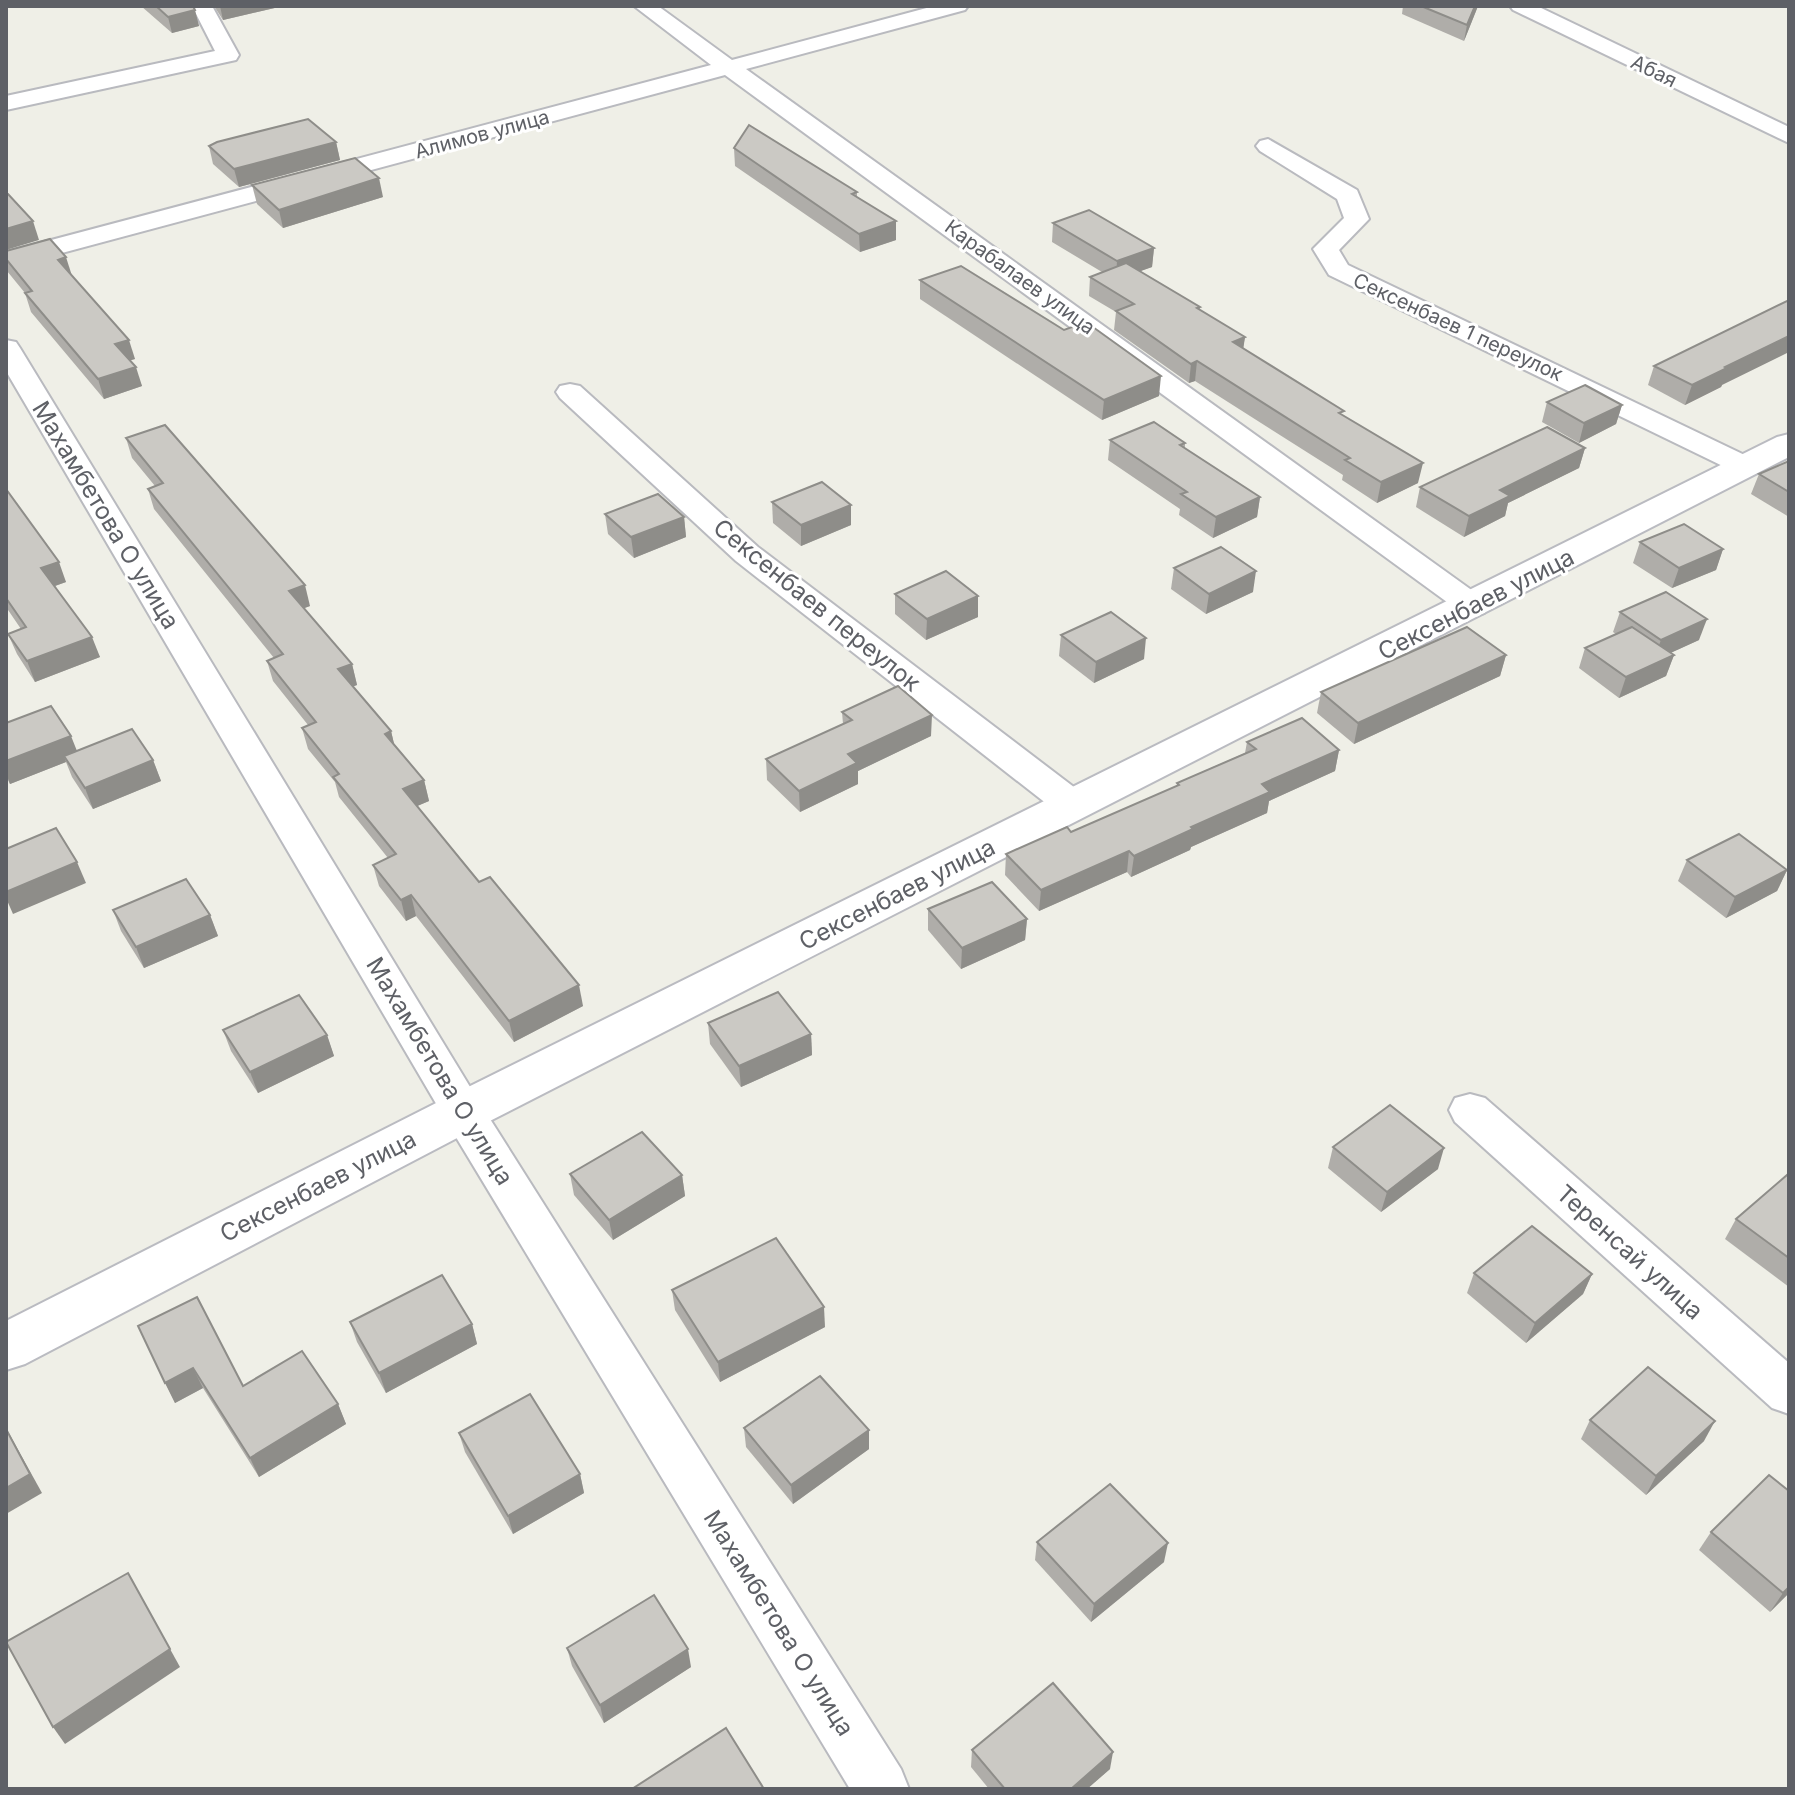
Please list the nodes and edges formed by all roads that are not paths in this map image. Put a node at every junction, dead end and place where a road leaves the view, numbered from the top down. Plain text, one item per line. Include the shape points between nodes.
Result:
1 (202, 6) edge
2 (644, 6) edge
3 (958, 6) edge
4 (1520, 6) edge
5 (731, 68) junction
6 (6, 103) edge
7 (1789, 136) edge
8 (1268, 146) dead end
9 (6, 260) edge
10 (6, 348) edge
11 (570, 392) dead end
12 (1789, 444) edge
13 (1745, 466) junction
14 (1473, 606) junction
15 (1074, 806) junction
16 (1470, 1110) dead end
17 (463, 1112) junction
18 (6, 1347) edge
19 (1789, 1393) edge
20 (881, 1789) edge

1 - 6 street via 228,55
2 - 5 street, Карабалаев улица
3 - 5 street, Алимов улица
4 - 7 street, Абая
5 - 9 street, Алимов улица
5 - 14 street, Карабалаев улица
8 - 13 street, Сексенбаев 1 переулок via 1348,195 1357,219 1326,249 1338,270
10 - 17 street, Махамбетова О улица
11 - 15 street, Сексенбаев переулок via 747,554
12 - 13 street, Сексенбаев улица
13 - 14 street, Сексенбаев улица
14 - 15 street, Сексенбаев улица
15 - 17 street, Сексенбаев улица
16 - 19 street, Теренсай улица
17 - 18 street, Сексенбаев улица
17 - 20 street, Махамбетова О улица

